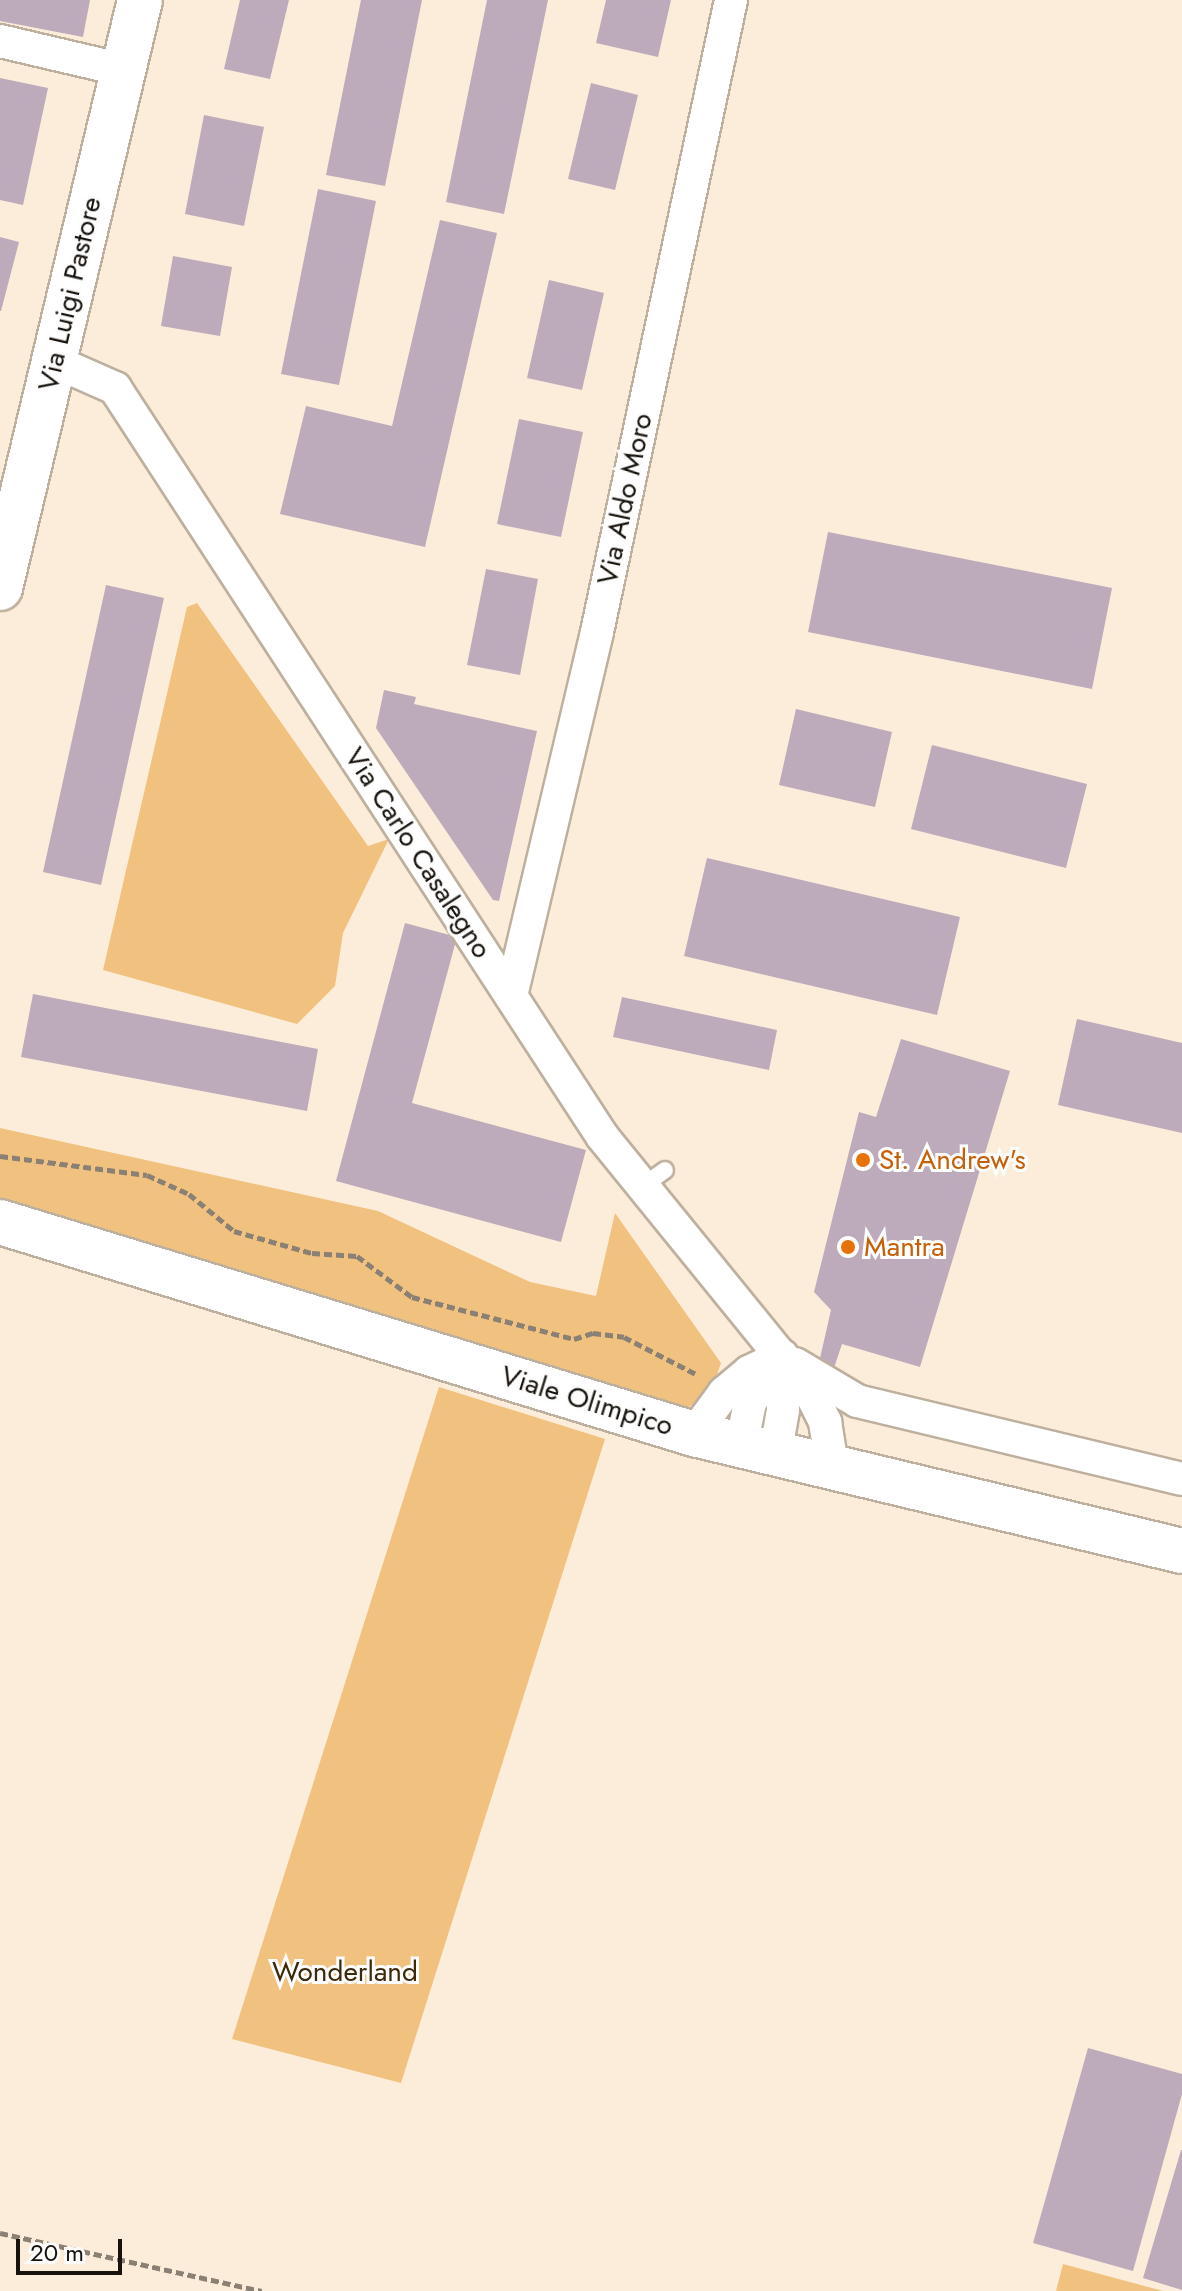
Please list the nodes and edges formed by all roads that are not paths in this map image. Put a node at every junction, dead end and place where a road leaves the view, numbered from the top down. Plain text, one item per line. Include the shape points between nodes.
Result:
1 (140, 0) edge
2 (731, 0) edge
3 (0, 41) edge
4 (124, 70) junction
5 (54, 361) junction
6 (13, 475) edge
7 (0, 588) edge
8 (511, 996) junction
9 (0, 1222) edge
10 (782, 1356) junction
11 (694, 1434) junction
12 (758, 1451) junction
13 (833, 1471) junction
14 (1182, 1479) edge
15 (1182, 1551) edge

1 - 4 main road, Via Luigi Pastore
2 - 8 street, Via Aldo Moro via 597,632
3 - 4 street
4 - 5 main road, Via Luigi Pastore
5 - 6 main road, Via Luigi Pastore
5 - 8 street, Via Carlo Casalegno via 115,388
6 - 7 main road, Via Luigi Pastore
8 - 10 street, Via Carlo Casalegno via 602,1136 654,1178
9 - 11 main road, Viale Olimpico
10 - 11 street via 749,1372 724,1393
10 - 12 street via 750,1402
10 - 13 street via 825,1422
10 - 14 street via 857,1401
11 - 12 main road, Viale Olimpico
12 - 13 main road, Viale Olimpico
13 - 15 main road, Viale Olimpico

